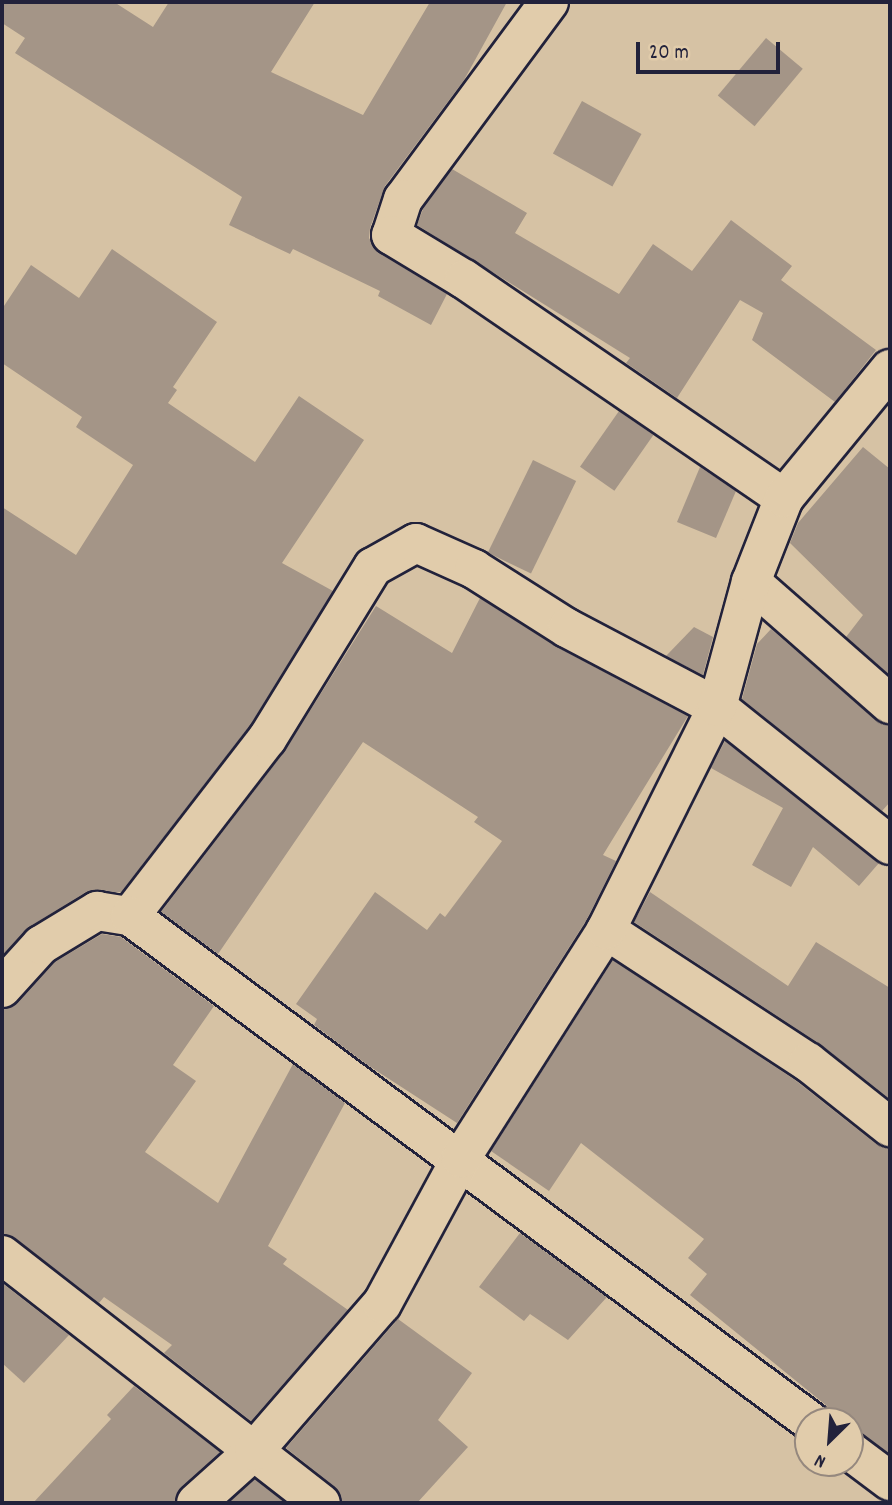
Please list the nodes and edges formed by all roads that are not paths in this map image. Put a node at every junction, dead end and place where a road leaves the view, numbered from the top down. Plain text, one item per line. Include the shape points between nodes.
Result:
1 (550, 2) edge
2 (890, 369) edge
3 (784, 498) junction
4 (751, 582) junction
5 (890, 704) edge
6 (717, 707) junction
7 (890, 845) edge
8 (130, 916) junction
9 (606, 930) junction
10 (2, 988) edge
11 (890, 1127) edge
12 (461, 1158) junction
13 (2, 1255) edge
14 (794, 1409) edge
15 (254, 1451) junction
16 (864, 1462) edge
17 (890, 1481) edge
18 (196, 1503) edge
19 (321, 1503) edge

1 - 3 street via 402,199 391,235 464,279
2 - 3 street
3 - 4 street
4 - 5 street
4 - 6 street
6 - 7 street
6 - 8 street via 567,628 474,569 416,543 373,567 267,739
6 - 9 street
8 - 10 street via 97,911 41,945
8 - 12 street
9 - 11 street via 808,1062
9 - 12 street
12 - 14 street
12 - 15 street via 382,1304
13 - 15 street
15 - 18 street
15 - 19 street
16 - 17 street

